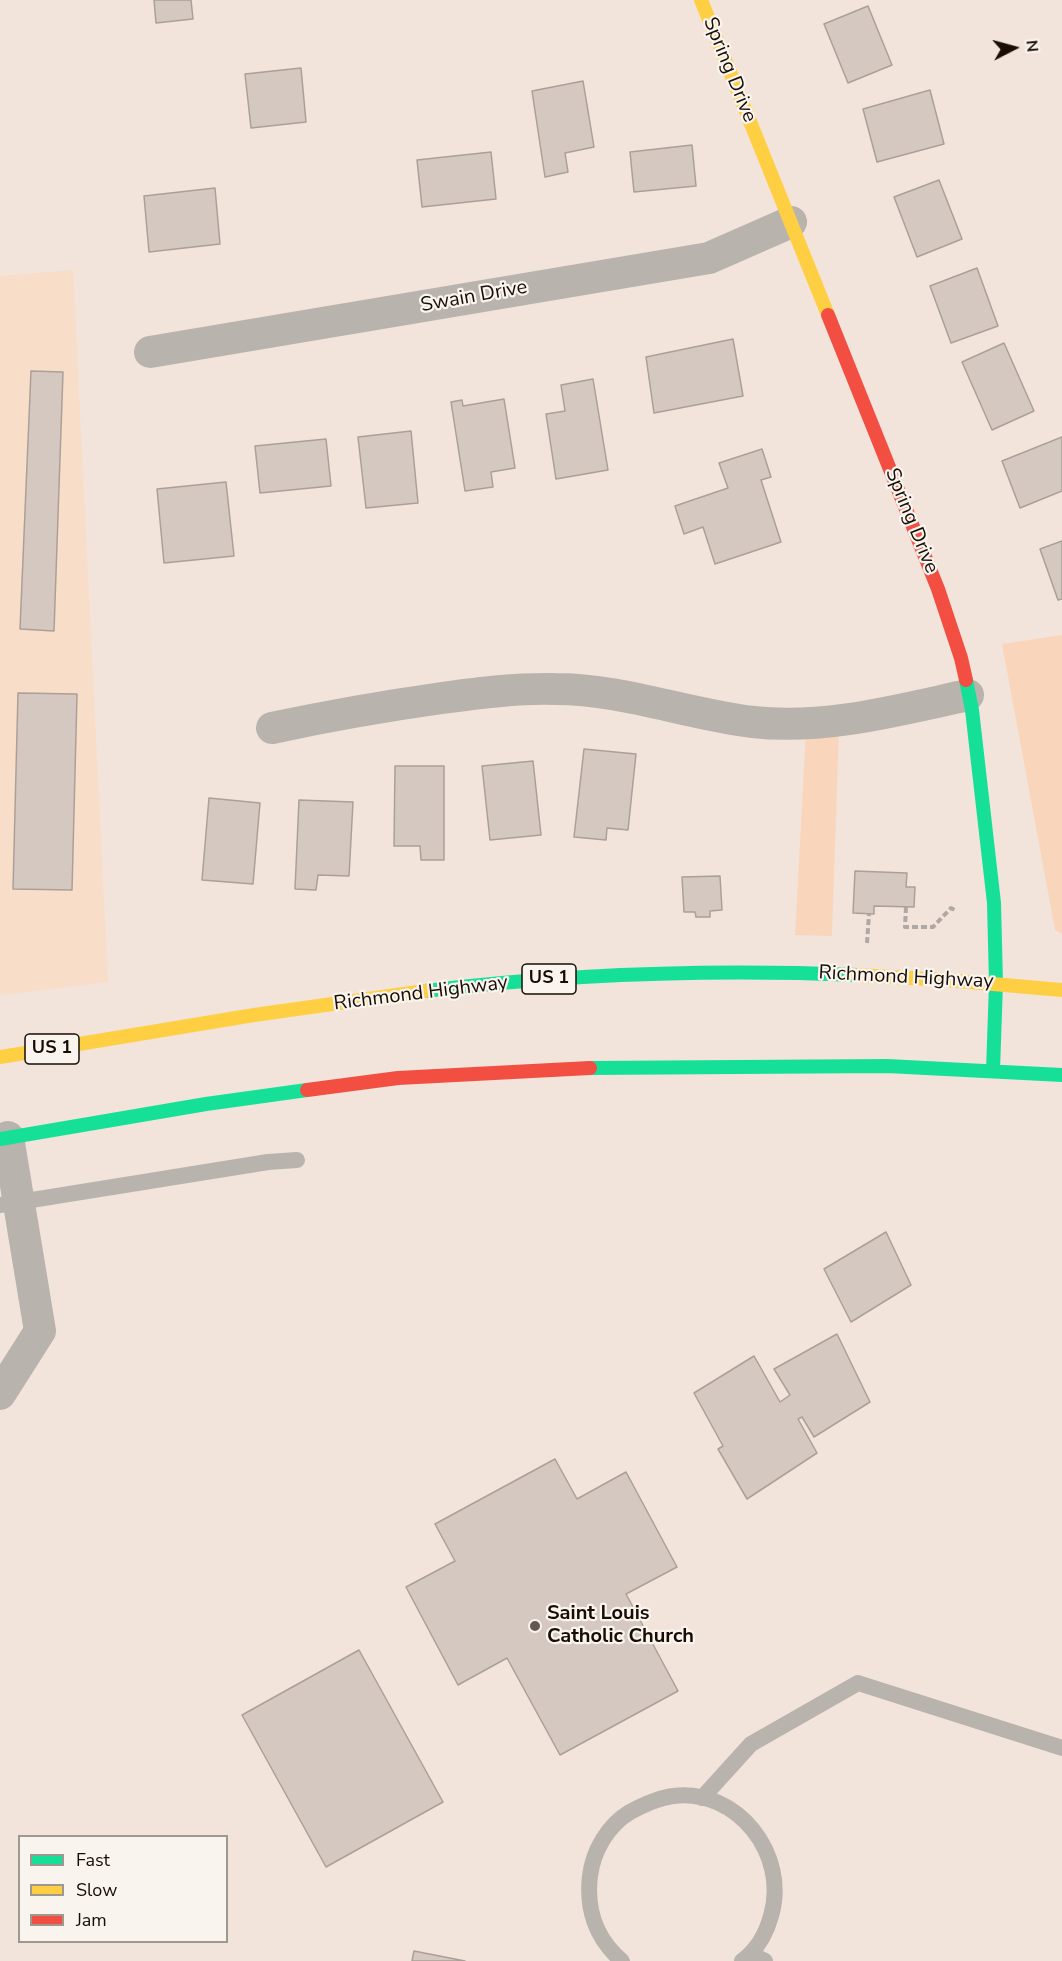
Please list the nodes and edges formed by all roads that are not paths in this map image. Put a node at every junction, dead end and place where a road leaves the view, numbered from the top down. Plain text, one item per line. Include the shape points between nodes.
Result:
1 (701, 0) edge
2 (791, 222) junction
3 (150, 352) dead end
4 (968, 695) junction
5 (272, 728) dead end
6 (996, 983) junction
7 (1062, 990) edge
8 (0, 1057) edge
9 (993, 1071) junction
10 (1062, 1075) edge
11 (4, 1138) edge
12 (297, 1160) dead end
13 (9, 1204) edge
14 (0, 1394) edge
15 (1062, 1748) edge
16 (702, 1798) junction
17 (753, 1959) edge
18 (622, 1961) edge

1 - 2 main road, Spring Drive
2 - 3 street, Swain Drive via 709,258
2 - 4 main road, Spring Drive via 938,590 961,658
4 - 5 street via 817,724 710,716 602,692 512,690 400,704
4 - 6 main road, Spring Drive via 994,903
6 - 7 main road, Richmond Highway / US 1
6 - 8 main road, Richmond Highway / US 1 via 796,972 511,981
6 - 9 main road, Spring Drive
9 - 10 main road
9 - 11 main road via 887,1066 604,1066 398,1078 206,1104
11 - 13 street
12 - 13 lane
13 - 14 street via 40,1331
15 - 16 lane via 858,1683 751,1744
16 - 17 lane via 728,1808 750,1826 766,1849 775,1876 775,1904
16 - 18 lane via 674,1796 646,1803 621,1818 602,1840 591,1866 588,1894 595,1925 611,1952

